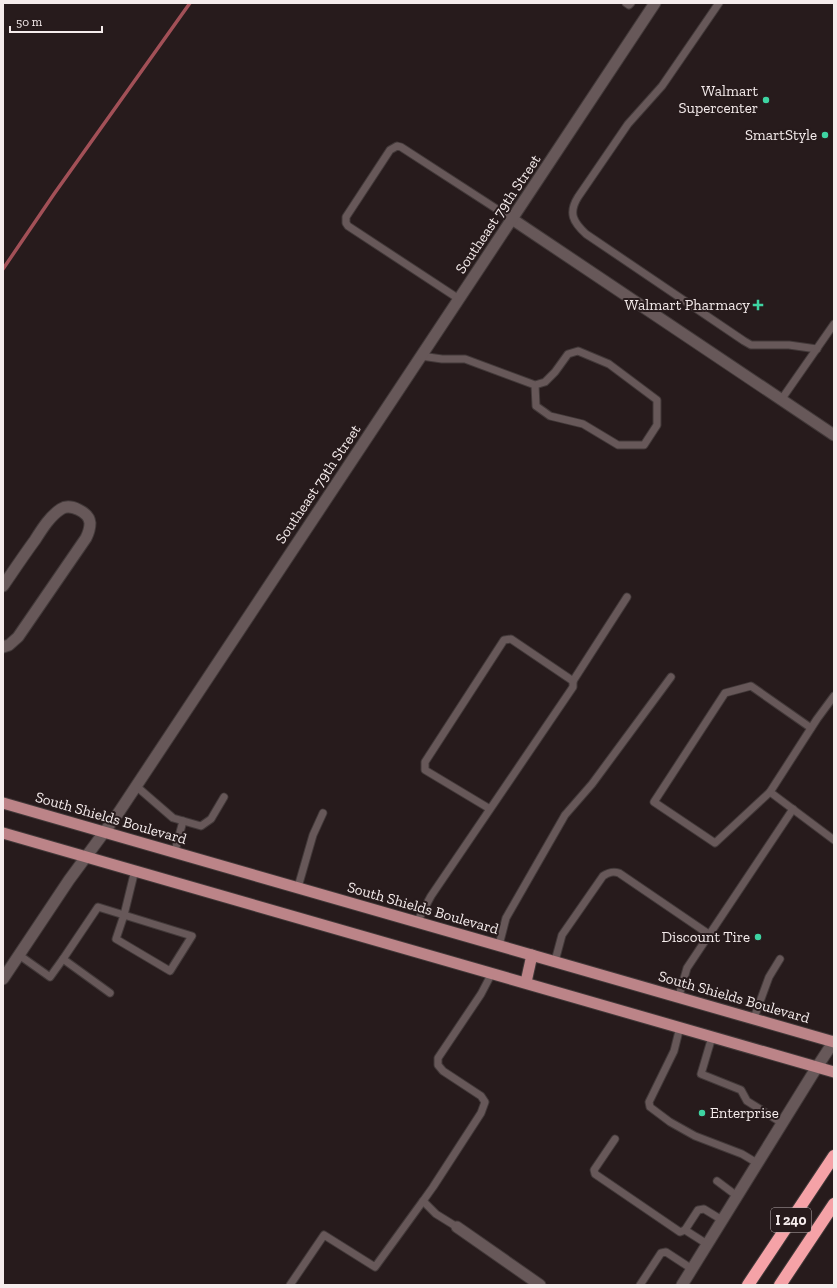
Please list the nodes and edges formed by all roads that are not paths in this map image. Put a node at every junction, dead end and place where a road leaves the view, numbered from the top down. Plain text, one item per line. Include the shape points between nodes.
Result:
1 (626, 3) edge
2 (631, 3) edge
3 (655, 3) edge
4 (719, 3) edge
5 (512, 220) junction
6 (459, 299) junction
7 (834, 324) edge
8 (817, 349) junction
9 (421, 356) junction
10 (536, 385) junction
11 (781, 400) junction
12 (834, 435) edge
13 (3, 586) edge
14 (627, 597) dead end
15 (3, 647) edge
16 (671, 677) dead end
17 (574, 681) junction
18 (834, 696) edge
19 (811, 728) junction
20 (136, 786) junction
21 (770, 792) junction
22 (224, 797) dead end
23 (3, 802) edge
24 (490, 809) junction
25 (793, 809) junction
26 (323, 812) dead end
27 (183, 821) junction
28 (104, 832) junction
29 (3, 833) edge
30 (834, 840) edge
31 (175, 852) junction
32 (86, 856) junction
33 (135, 870) junction
34 (298, 887) junction
35 (124, 914) junction
36 (417, 922) junction
37 (710, 934) junction
38 (499, 945) junction
39 (19, 955) junction
40 (532, 955) junction
41 (63, 959) junction
42 (780, 959) dead end
43 (555, 961) junction
44 (492, 973) junction
45 (3, 979) edge
46 (526, 982) junction
47 (110, 993) dead end
48 (679, 996) junction
49 (754, 1018) junction
50 (680, 1027) junction
51 (712, 1036) junction
52 (834, 1041) edge
53 (817, 1067) junction
54 (834, 1072) edge
55 (782, 1123) junction
56 (615, 1139) dead end
57 (834, 1156) edge
58 (757, 1163) junction
59 (717, 1181) dead end
60 (737, 1196) junction
61 (423, 1201) junction
62 (834, 1204) edge
63 (722, 1220) junction
64 (457, 1227) joint
65 (685, 1230) junction
66 (707, 1244) junction
67 (692, 1269) junction
68 (290, 1285) edge
69 (540, 1285) edge
70 (640, 1285) edge
71 (682, 1285) edge
72 (748, 1285) edge
73 (780, 1285) edge

1 - 2 lane
3 - 5 street, Southeast 79th Street
4 - 8 lane via 662,86 628,124 582,191 574,204 573,218 586,234 751,345 789,345
5 - 6 street, Southeast 79th Street
5 - 6 lane via 401,147 397,146 390,150 346,217 346,223
5 - 11 street
6 - 9 street, Southeast 79th Street
7 - 8 lane
8 - 11 lane
9 - 10 lane via 465,359
9 - 20 street, Southeast 79th Street
10 - 10 lane via 544,382 555,372 568,354 578,351 609,364 657,400 657,425 644,445 618,446 583,424 550,416 536,406
11 - 12 street
13 - 15 street via 48,521 61,508 71,507 80,510 88,518 86,538 18,637
14 - 17 lane
16 - 38 lane via 592,784 565,815 506,918
17 - 24 lane via 573,687
17 - 24 lane via 511,639 504,640 425,762 425,770
18 - 19 lane
19 - 21 lane
19 - 21 lane via 751,686 725,693 654,802 715,843
20 - 27 lane via 173,818
20 - 28 street, Southeast 79th Street
21 - 25 lane
22 - 27 lane via 211,819 201,826
23 - 28 main road, South Shields Boulevard
24 - 36 lane via 431,896
25 - 30 lane
25 - 37 lane
26 - 34 lane via 313,835
27 - 31 lane
28 - 31 main road, South Shields Boulevard
28 - 32 street, Southeast 79th Street
29 - 32 main road
31 - 34 main road, South Shields Boulevard
32 - 33 main road
32 - 39 street, Southeast 79th Street
33 - 35 lane
33 - 44 main road
34 - 36 main road, South Shields Boulevard
35 - 35 lane via 192,936 170,971 116,940
35 - 41 lane via 98,907
36 - 38 main road, South Shields Boulevard
37 - 43 lane via 619,873 609,872 603,876 562,935
37 - 48 lane via 688,968
38 - 40 main road, South Shields Boulevard
39 - 41 lane via 50,977
39 - 45 street, Southeast 79th Street
40 - 43 main road, South Shields Boulevard
40 - 46 main road
41 - 47 lane
42 - 49 lane via 769,977
43 - 48 main road, South Shields Boulevard
44 - 46 main road
44 - 61 lane via 482,994 438,1058 438,1065 443,1071 481,1096 484,1102 481,1113
46 - 50 main road
48 - 49 main road, South Shields Boulevard
49 - 52 main road, South Shields Boulevard
50 - 51 main road
50 - 58 lane via 674,1051 649,1102 650,1107 695,1136 742,1154
51 - 53 main road
51 - 55 lane via 701,1074 741,1090 747,1101
52 - 53 street
53 - 54 main road
53 - 55 street
55 - 58 street
56 - 65 lane via 594,1170 595,1174 680,1232
57 - 72 highway, I 240
58 - 60 street
59 - 60 lane
60 - 63 street
61 - 64 lane via 436,1214
61 - 68 lane via 375,1267 324,1235
62 - 73 highway, I 240
63 - 65 lane via 704,1208 698,1210
63 - 66 street
64 - 69 street
65 - 66 lane
66 - 67 street
67 - 70 lane via 666,1252 661,1253
67 - 71 street

